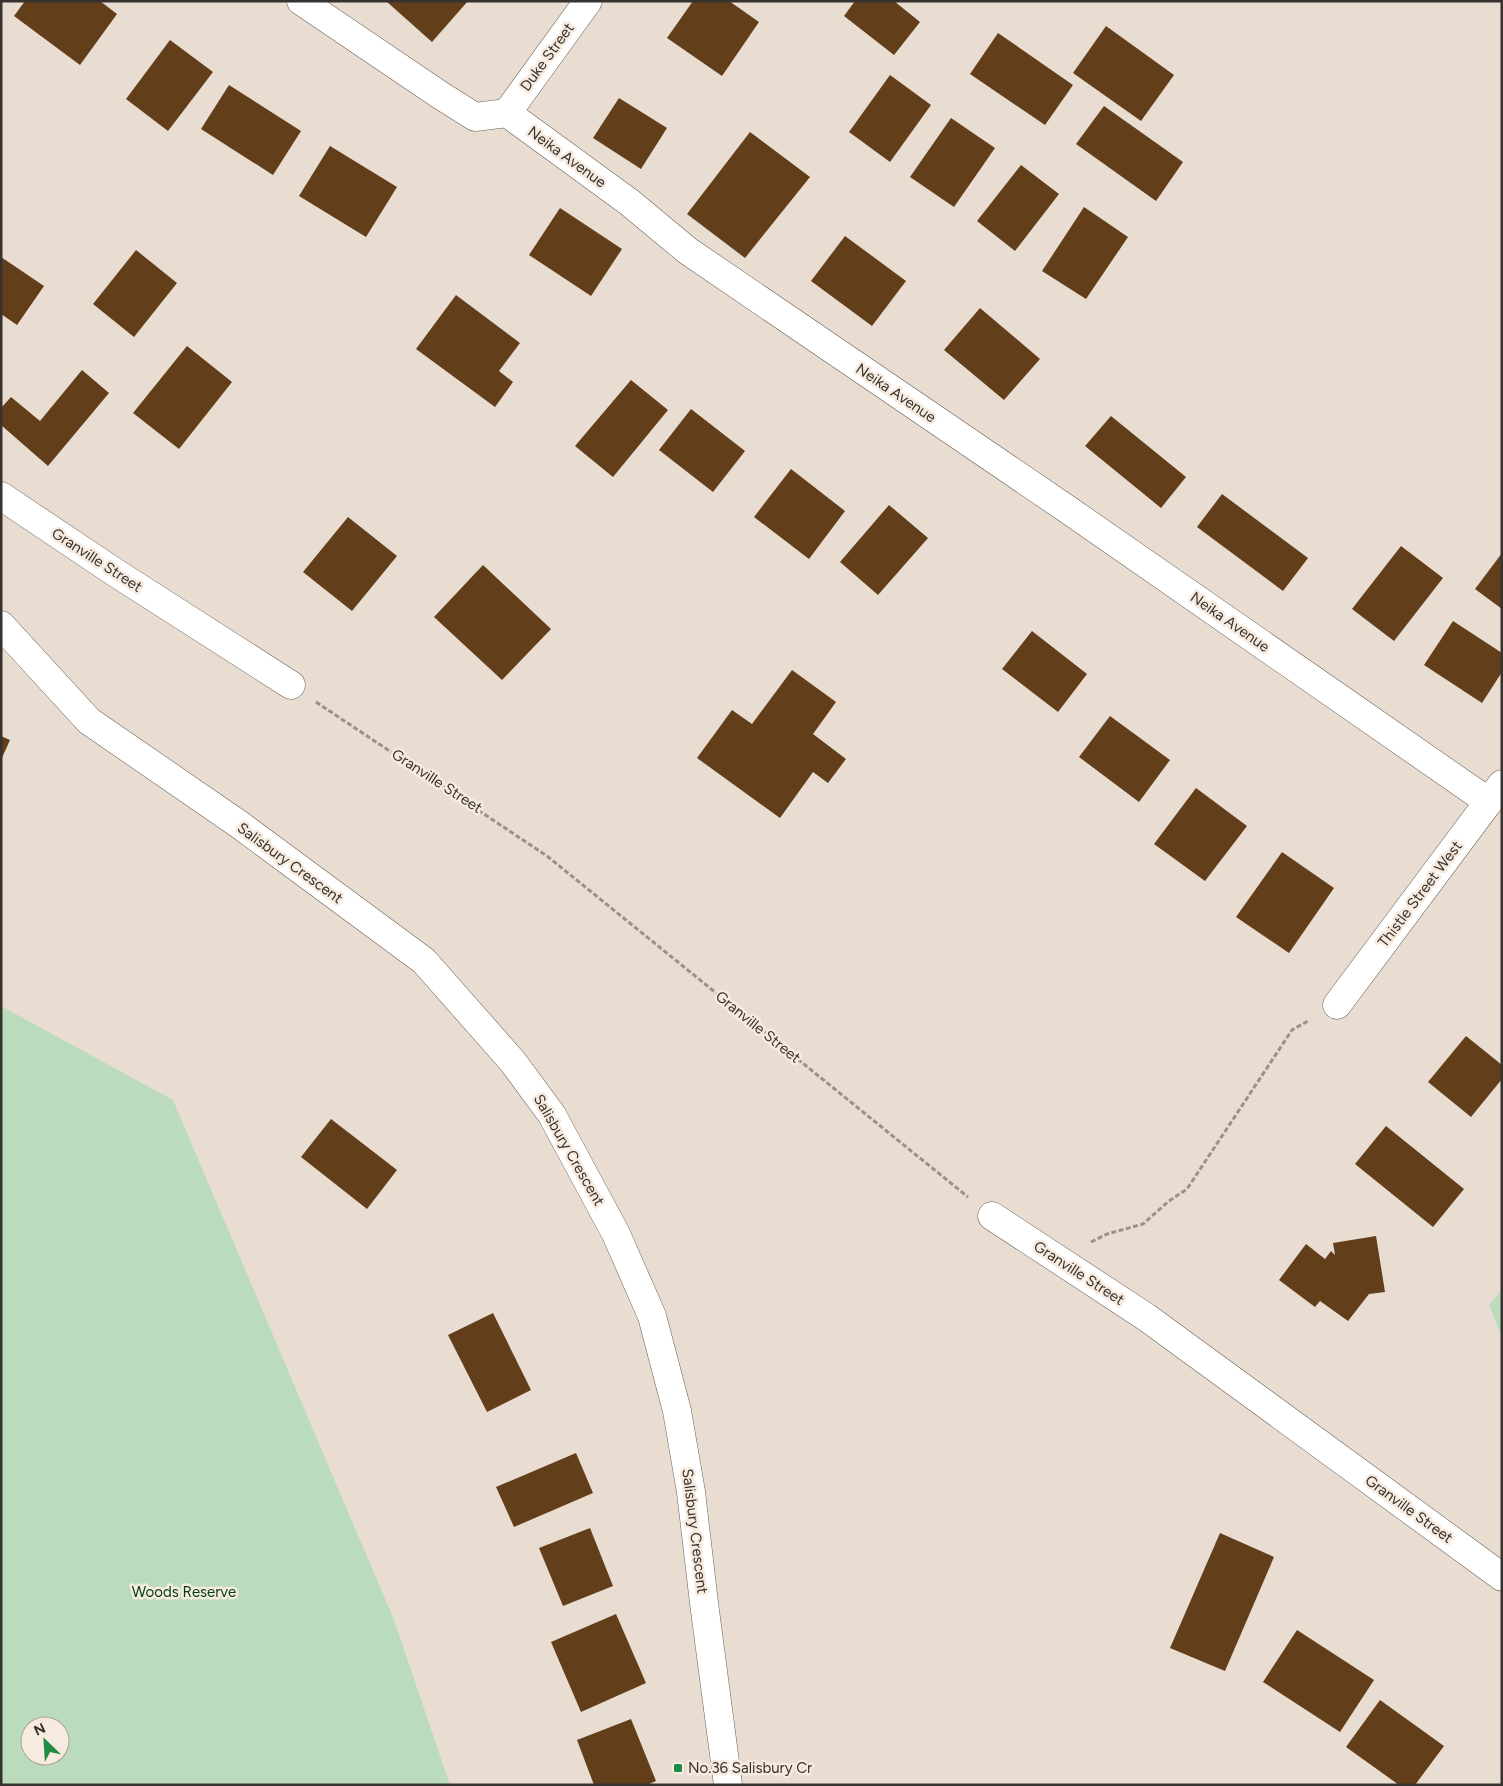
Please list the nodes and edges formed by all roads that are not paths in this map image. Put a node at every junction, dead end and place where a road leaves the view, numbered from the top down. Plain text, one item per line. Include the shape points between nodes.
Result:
1 (301, 1) edge
2 (588, 1) edge
3 (507, 113) junction
4 (1, 496) edge
5 (1, 625) edge
6 (291, 685) road end
7 (1495, 793) edge
8 (1338, 1005) road end
9 (992, 1216) road end
10 (1502, 1577) edge
11 (728, 1785) edge

1 - 3 street via 476,117
2 - 3 street, Duke Street
3 - 7 street, Neika Avenue via 629,202 688,251 1082,520
4 - 6 street, Granville Street
5 - 11 street, Salisbury Crescent via 89,721 240,825 424,961 513,1062 552,1115 616,1234 652,1316 674,1401 691,1492
7 - 8 street, Thistle Street West
9 - 10 street, Granville Street via 1146,1317

